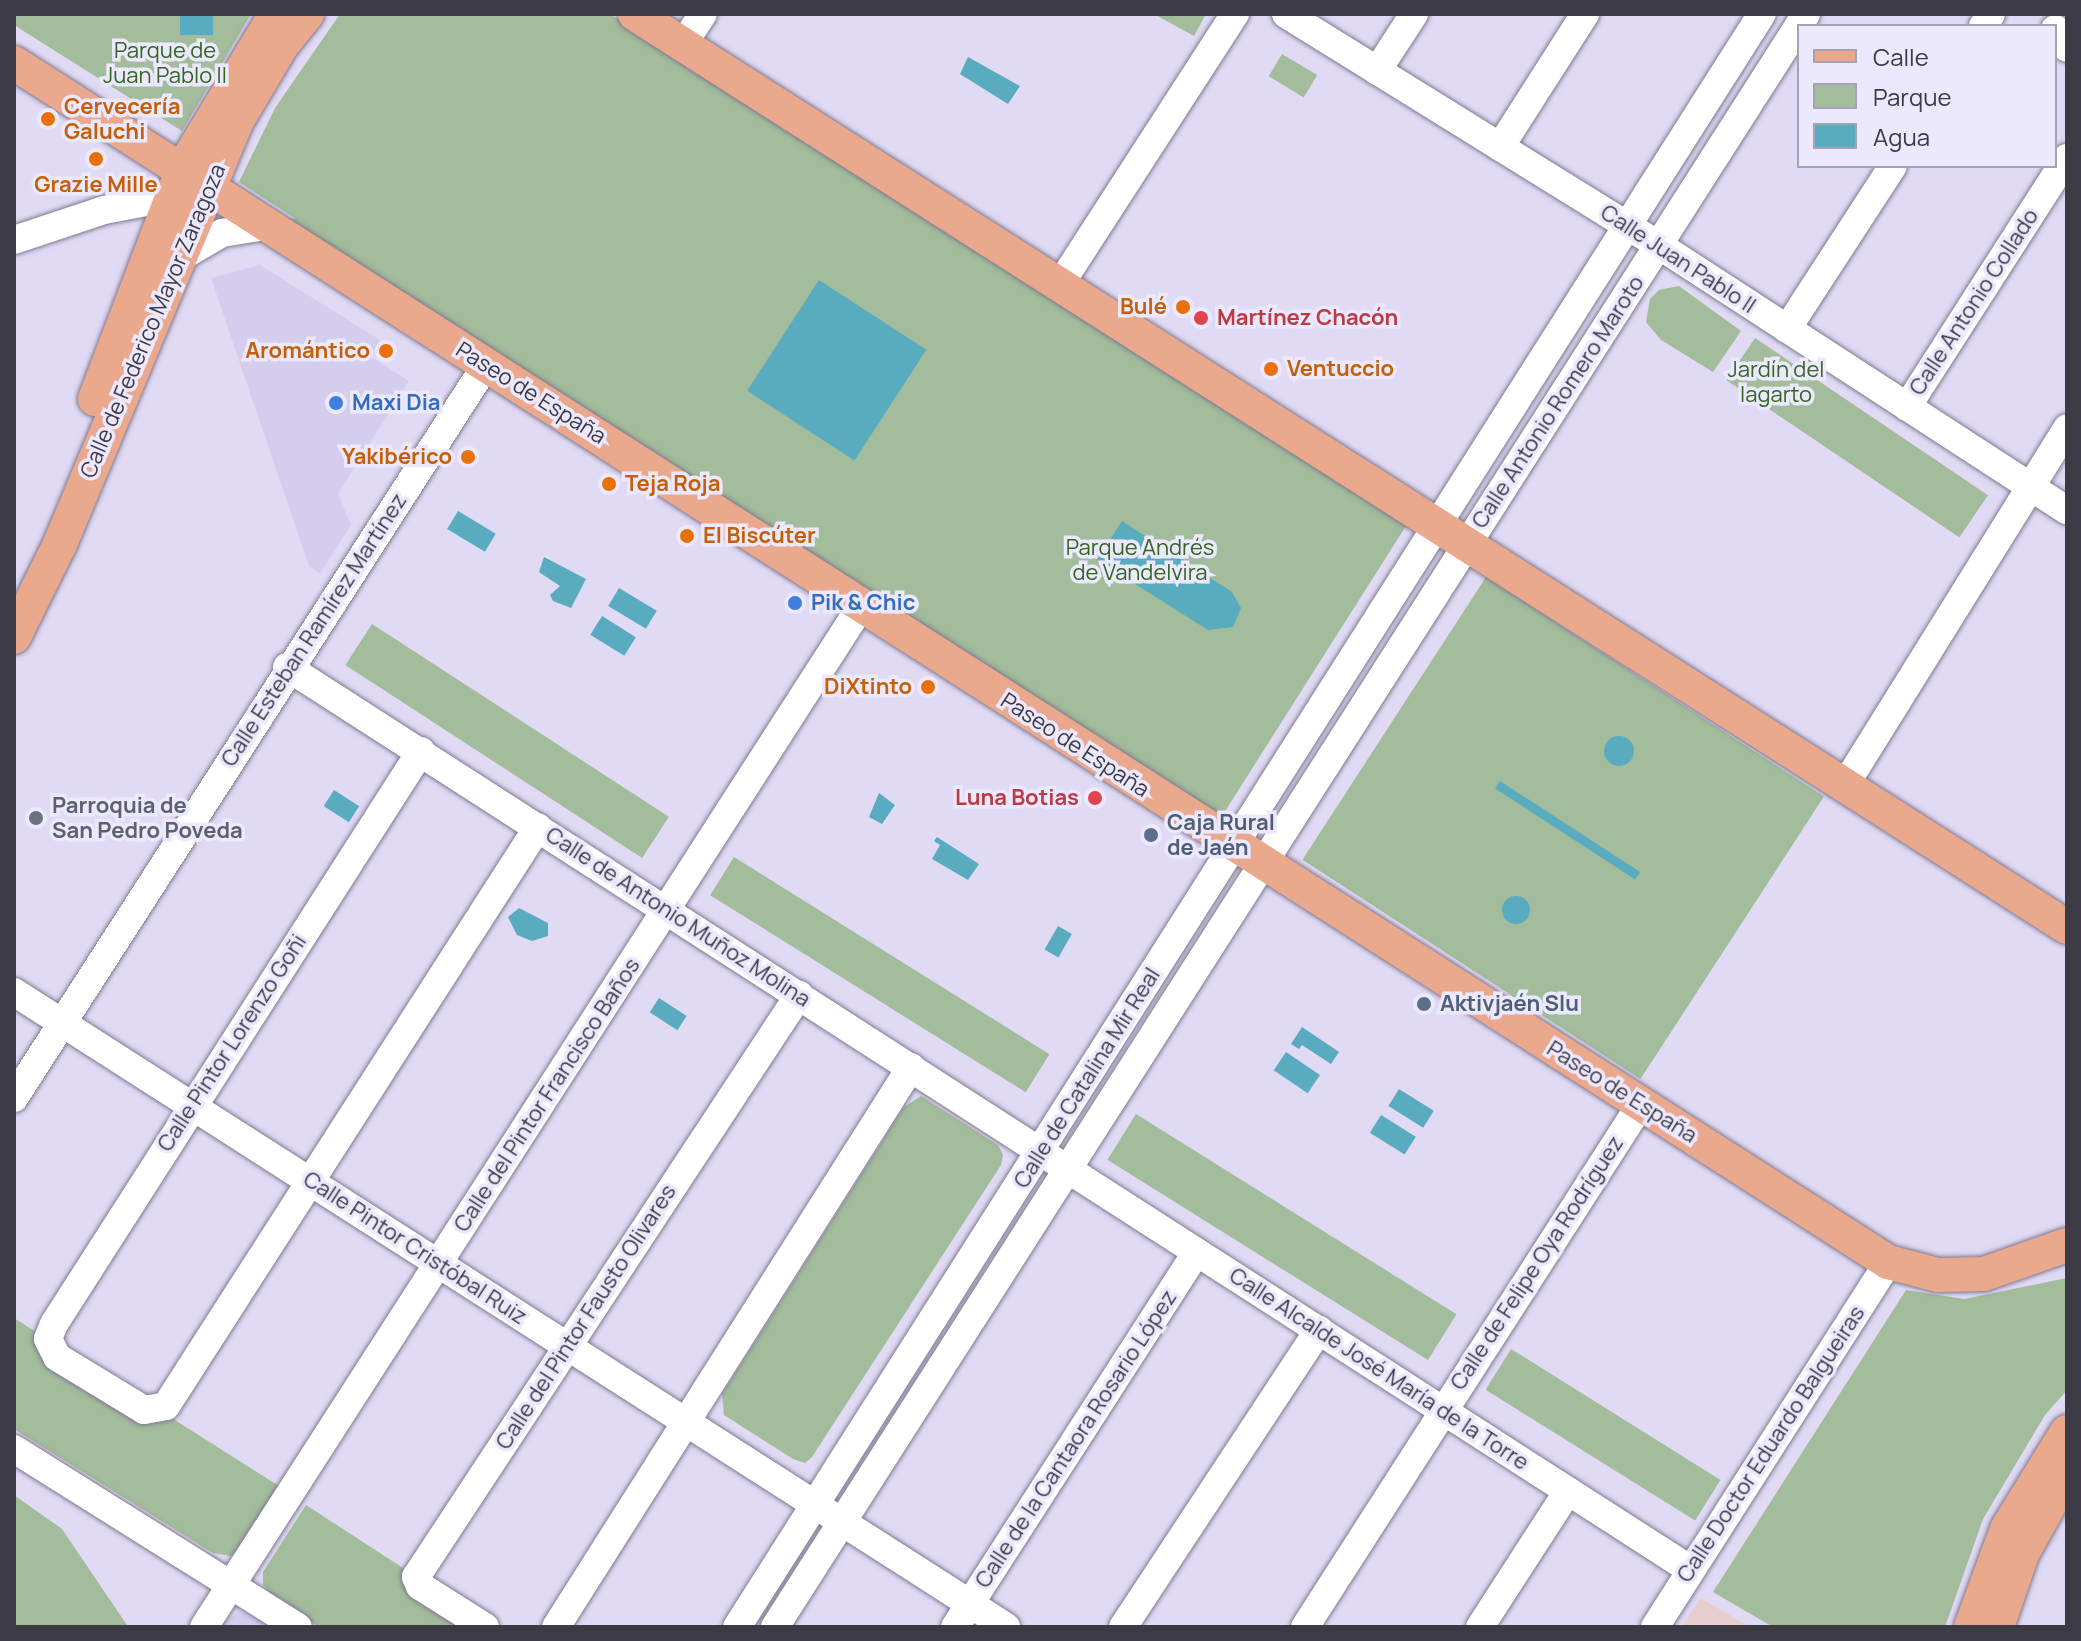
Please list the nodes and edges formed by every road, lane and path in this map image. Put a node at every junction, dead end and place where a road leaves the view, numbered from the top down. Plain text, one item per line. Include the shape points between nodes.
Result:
1 (276, 14) edge
2 (307, 14) edge
3 (635, 14) edge
4 (703, 14) edge
5 (1235, 14) edge
6 (1286, 14) edge
7 (1414, 14) edge
8 (1585, 14) edge
9 (1762, 14) edge
10 (1797, 28) edge
11 (682, 46) junction
12 (14, 63) edge
13 (1377, 71) junction
14 (1500, 147) junction
15 (2067, 158) edge
16 (1892, 168) edge
17 (189, 183) junction
18 (271, 225) junction
19 (1628, 226) junction
20 (14, 240) edge
21 (1660, 246) junction
22 (181, 257) junction
23 (1059, 286) junction
24 (1787, 329) junction
25 (486, 365) junction
26 (1907, 407) junction
27 (2067, 429) edge
28 (2030, 487) junction
29 (2067, 510) edge
30 (1450, 537) junction
31 (14, 589) edge
32 (862, 605) junction
33 (14, 637) edge
34 (287, 667) junction
35 (421, 751) junction
36 (1845, 785) junction
37 (538, 827) junction
38 (1247, 856) junction
39 (667, 909) junction
40 (2067, 927) edge
41 (14, 992) edge
42 (799, 995) junction
43 (62, 1023) junction
44 (911, 1067) junction
45 (14, 1098) edge
46 (191, 1104) junction
47 (1641, 1104) junction
48 (1041, 1151) junction
49 (1067, 1168) junction
50 (311, 1182) junction
51 (2067, 1245) edge
52 (1197, 1252) junction
53 (1888, 1262) junction
54 (438, 1263) junction
55 (1319, 1330) junction
56 (566, 1345) junction
57 (1441, 1409) junction
58 (686, 1422) junction
59 (2067, 1432) edge
60 (14, 1449) edge
61 (2067, 1473) edge
62 (1568, 1491) junction
63 (815, 1505) junction
64 (842, 1522) junction
65 (1691, 1570) junction
66 (234, 1587) junction
67 (962, 1615) edge
68 (479, 1623) edge
69 (204, 1627) edge
70 (298, 1627) edge
71 (556, 1627) edge
72 (737, 1627) edge
73 (775, 1627) edge
74 (1006, 1627) edge
75 (1123, 1627) edge
76 (1305, 1627) edge
77 (1480, 1627) edge
78 (1655, 1627) edge
79 (1971, 1627) edge
80 (1997, 1627) edge

1 - 17 main road, Calle de Federico Mayor Zaragoza
2 - 17 main road, Calle de Federico Mayor Zaragoza
3 - 11 main road
4 - 11 street
5 - 23 street
6 - 13 street, Calle Juan Pablo II
7 - 13 street
8 - 14 street
9 - 19 street, Calle Antonio Romero Maroto
10 - 21 street, Calle Antonio Romero Maroto
11 - 23 main road
12 - 17 main road, Paseo de España
13 - 14 street, Calle Juan Pablo II
14 - 19 street, Calle Juan Pablo II
15 - 26 street, Calle Antonio Collado
16 - 24 street
17 - 18 main road, Paseo de España
17 - 20 street
17 - 22 main road, Calle de Federico Mayor Zaragoza
17 - 31 main road, Calle de Federico Mayor Zaragoza
18 - 22 street via 222,233
18 - 25 main road, Paseo de España
19 - 21 street, Calle Juan Pablo II
19 - 30 street, Calle Antonio Romero Maroto
21 - 24 street, Calle Juan Pablo II
21 - 30 street, Calle Antonio Romero Maroto
22 - 33 main road, Calle de Federico Mayor Zaragoza via 60,544
23 - 30 main road
24 - 26 street, Calle Juan Pablo II
25 - 32 main road, Paseo de España
25 - 34 street, Calle Esteban Ramírez Martínez
26 - 28 street, Calle Juan Pablo II
27 - 28 street
28 - 29 street, Calle Juan Pablo II
28 - 36 street
30 - 36 main road
30 - 38 street, Calle de Catalina Mir Real
32 - 38 main road, Paseo de España
32 - 39 street, Calle del Pintor Francisco Baños
34 - 35 street, Calle de Antonio Muñoz Molina
34 - 43 street, Calle Esteban Ramírez Martínez
35 - 37 street, Calle de Antonio Muñoz Molina
35 - 46 street, Calle Pintor Lorenzo Goñi
36 - 40 main road
37 - 39 street, Calle de Antonio Muñoz Molina
37 - 50 street
38 - 47 main road, Paseo de España
38 - 48 street, Calle de Catalina Mir Real
38 - 49 street, Calle de Catalina Mir Real
39 - 42 street, Calle de Antonio Muñoz Molina
39 - 54 street, Calle del Pintor Francisco Baños
41 - 43 street, Calle Pintor Cristóbal Ruiz
42 - 44 street, Calle de Antonio Muñoz Molina
42 - 56 street, Calle del Pintor Fausto Olivares
43 - 45 street, Calle Esteban Ramírez Martínez
43 - 46 street, Calle Pintor Cristóbal Ruiz
44 - 48 street, Calle de Antonio Muñoz Molina
44 - 58 street
46 - 50 street, Calle Pintor Cristóbal Ruiz
46 - 50 street, Calle Pintor Lorenzo Goñi via 48,1339 57,1357 144,1410 157,1411 172,1398
47 - 53 main road, Paseo de España
47 - 57 street, Calle de Felipe Oya Rodríguez
48 - 49 street, Calle de Antonio Muñoz Molina
48 - 63 street, Calle de Catalina Mir Real
49 - 52 street, Calle Alcalde José María de la Torre
49 - 64 street, Calle de Catalina Mir Real
50 - 54 street, Calle Pintor Cristóbal Ruiz
51 - 53 main road, Paseo de España via 1984,1274 1938,1275
52 - 55 street, Calle Alcalde José María de la Torre
52 - 67 street, Calle de la Cantaora Rosario López
53 - 65 street, Calle Doctor Eduardo Balgueiras
54 - 56 street, Calle Pintor Cristóbal Ruiz
54 - 66 street, Calle del Pintor Francisco Baños
55 - 57 street, Calle Alcalde José María de la Torre
55 - 75 street
56 - 58 street, Calle Pintor Cristóbal Ruiz
56 - 68 street, Calle del Pintor Fausto Olivares via 416,1577 420,1586
57 - 62 street, Calle Alcalde José María de la Torre
57 - 76 street, Calle de Felipe Oya Rodríguez
58 - 63 street, Calle Pintor Cristóbal Ruiz
58 - 71 street
59 - 79 main road via 2007,1529
60 - 66 street
61 - 80 main road via 2022,1554
62 - 65 street, Calle Alcalde José María de la Torre
62 - 77 street
63 - 64 street, Calle Pintor Cristóbal Ruiz
63 - 72 street, Calle de Catalina Mir Real
64 - 67 street, Calle Pintor Cristóbal Ruiz
64 - 73 street, Calle de Catalina Mir Real
65 - 78 street, Calle Doctor Eduardo Balgueiras
66 - 69 street, Calle del Pintor Francisco Baños
66 - 70 street
67 - 74 street, Calle Pintor Cristóbal Ruiz

